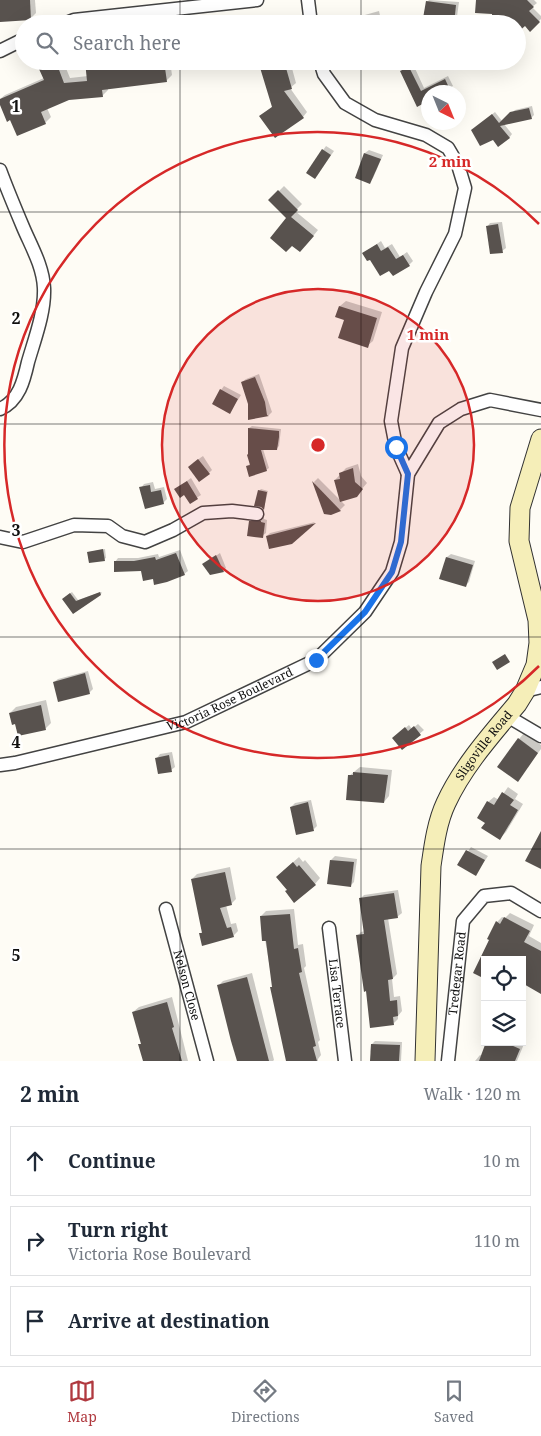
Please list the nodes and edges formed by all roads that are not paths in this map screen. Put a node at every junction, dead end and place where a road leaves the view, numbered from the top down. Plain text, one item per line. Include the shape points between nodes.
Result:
1 (257, 0) edge
2 (308, 0) edge
3 (120, 15) edge
4 (309, 15) edge
5 (15, 44) edge
6 (0, 51) edge
7 (323, 70) edge
8 (0, 170) edge
9 (0, 409) edge
10 (541, 410) edge
11 (541, 439) edge
12 (408, 474) junction
13 (258, 514) dead end
14 (0, 537) edge
15 (533, 689) edge
16 (507, 716) junction
17 (541, 736) edge
18 (0, 765) edge
19 (166, 909) dead end
20 (541, 911) edge
21 (329, 928) dead end
22 (207, 1061) edge
23 (345, 1061) edge
24 (425, 1061) edge
25 (448, 1061) edge

1 - 3 street
2 - 4 street
5 - 6 street
7 - 12 street via 345,103 375,120 426,135 448,148 458,165 465,188 455,234 402,348 390,421 396,447
8 - 9 street via 42,272 44,288 42,312 22,386 14,398
10 - 12 street, Victoria Rose Boulevard via 490,400 461,408 439,423
11 - 15 street, Sligoville Road via 520,508 519,541 538,620 539,642
12 - 18 street, Victoria Rose Boulevard via 401,542 392,572 365,612 316,660 186,722
13 - 14 street via 232,511 203,514 146,542 122,536 108,526 74,525 23,542
15 - 16 street, Sligoville Road
16 - 17 street
16 - 24 street, Sligoville Road via 458,780 445,804 436,835 431,866
19 - 22 street, Nelson Close
20 - 25 street, Tredegar Road via 511,893 484,896 463,921
21 - 23 street, Lisa Terrace

